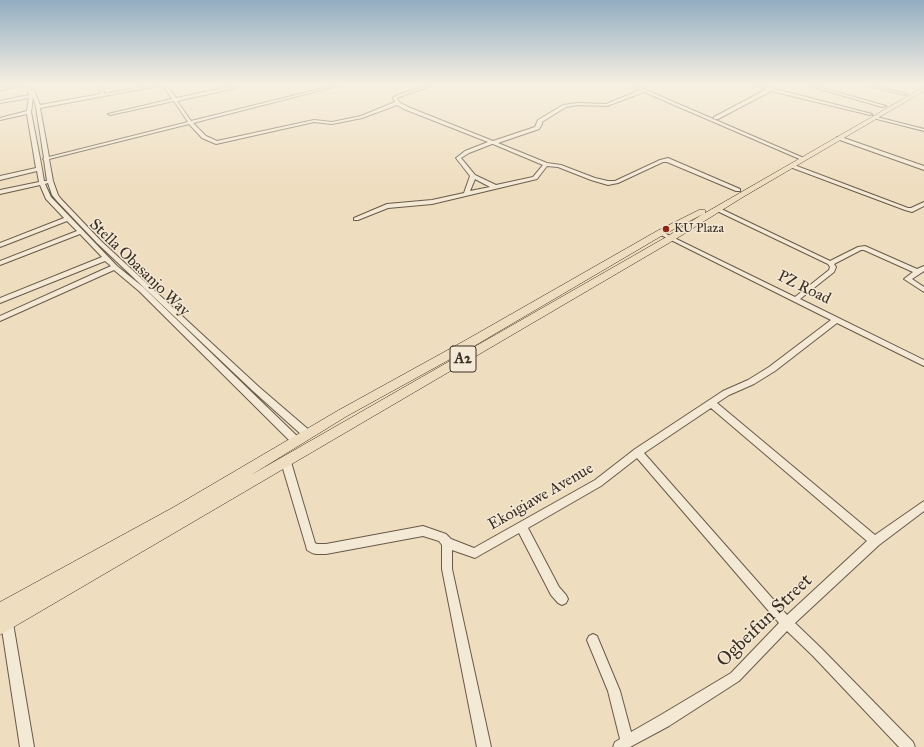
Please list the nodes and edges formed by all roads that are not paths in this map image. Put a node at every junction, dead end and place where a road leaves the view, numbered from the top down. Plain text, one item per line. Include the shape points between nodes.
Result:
1 (29, 119) edge
2 (40, 119) edge
3 (188, 119) edge
4 (203, 119) edge
5 (353, 119) edge
6 (435, 119) edge
7 (544, 119) edge
8 (710, 119) edge
9 (718, 119) edge
10 (867, 119) edge
11 (868, 119) edge
12 (883, 119) edge
13 (190, 122) junction
14 (924, 130) edge
15 (839, 138) junction
16 (492, 143) junction
17 (45, 159) junction
18 (800, 159) junction
19 (546, 164) junction
20 (924, 168) edge
21 (39, 170) junction
22 (473, 176) junction
23 (0, 178) edge
24 (50, 181) junction
25 (42, 182) junction
26 (495, 187) junction
27 (738, 190) junction
28 (0, 192) edge
29 (467, 193) junction
30 (924, 204) edge
31 (716, 210) junction
32 (68, 219) junction
33 (356, 219) dead end
34 (81, 232) junction
35 (660, 233) junction
36 (671, 238) junction
37 (0, 245) edge
38 (106, 258) junction
39 (830, 262) junction
40 (0, 263) edge
41 (115, 267) junction
42 (920, 271) edge
43 (924, 278) edge
44 (924, 290) edge
45 (795, 300) junction
46 (0, 301) edge
47 (0, 319) edge
48 (836, 320) junction
49 (924, 363) edge
50 (710, 403) junction
51 (306, 433) junction
52 (295, 440) junction
53 (638, 452) junction
54 (286, 462) junction
55 (924, 505) edge
56 (521, 526) junction
57 (875, 541) junction
58 (447, 542) junction
59 (562, 599) dead end
60 (0, 611) edge
61 (787, 623) junction
62 (4, 625) edge
63 (593, 640) dead end
64 (623, 744) edge
65 (27, 747) edge
66 (484, 747) edge
67 (908, 747) edge

1 - 21 street, Stella Obasanjo Way
2 - 17 street
3 - 13 street
4 - 13 street
5 - 13 street via 332,123 314,121 216,143
6 - 16 street
7 - 16 street via 536,128
8 - 18 street
9 - 18 street
10 - 18 highway, A2
11 - 15 highway, A2
12 - 14 street
13 - 17 street
15 - 18 highway, A2
15 - 20 street
16 - 19 street
16 - 22 street via 466,152 458,158
17 - 24 street
18 - 27 highway, A2
18 - 30 street via 907,209 912,210
18 - 31 highway, A2
19 - 26 street via 535,178
19 - 27 street via 608,183 668,160
21 - 23 street
21 - 25 street, Stella Obasanjo Way
22 - 26 street
22 - 29 street
24 - 25 street
24 - 51 street via 59,200 100,242
25 - 28 street
25 - 32 street, Stella Obasanjo Way via 48,198
26 - 29 street
27 - 35 highway, A2 via 705,211
29 - 33 street via 432,202 387,206
31 - 36 highway, A2
31 - 39 street
32 - 34 street, Stella Obasanjo Way
32 - 37 street
34 - 38 street, Stella Obasanjo Way
34 - 40 street
35 - 36 street, PZ Road
35 - 51 highway, A2 via 470,343
36 - 45 street, PZ Road
36 - 54 highway, A2
38 - 41 street, Stella Obasanjo Way
38 - 46 street
39 - 42 street via 865,248
39 - 45 street via 832,271
41 - 47 street
41 - 52 street, Stella Obasanjo Way via 141,289
42 - 43 street
42 - 44 street via 907,279
45 - 48 street, PZ Road
48 - 49 street, PZ Road
48 - 50 street, Ekoigiawe Avenue via 772,369
50 - 53 street, Ekoigiawe Avenue
50 - 57 street
51 - 52 highway, A2
52 - 60 highway, A2 via 179,511
53 - 56 street, Ekoigiawe Avenue via 598,483
53 - 61 street
54 - 58 street, Ekoigiawe Avenue via 311,546 316,549 326,550 423,531 442,537
54 - 62 highway, A2
55 - 57 street, Ogbeifun Street
56 - 58 street, Ekoigiawe Avenue via 475,553
56 - 59 street via 555,591
57 - 61 street, Ogbeifun Street
58 - 66 street via 447,569
61 - 64 street, Ogbeifun Street via 735,677
61 - 67 street
62 - 65 street
63 - 64 street via 614,691

